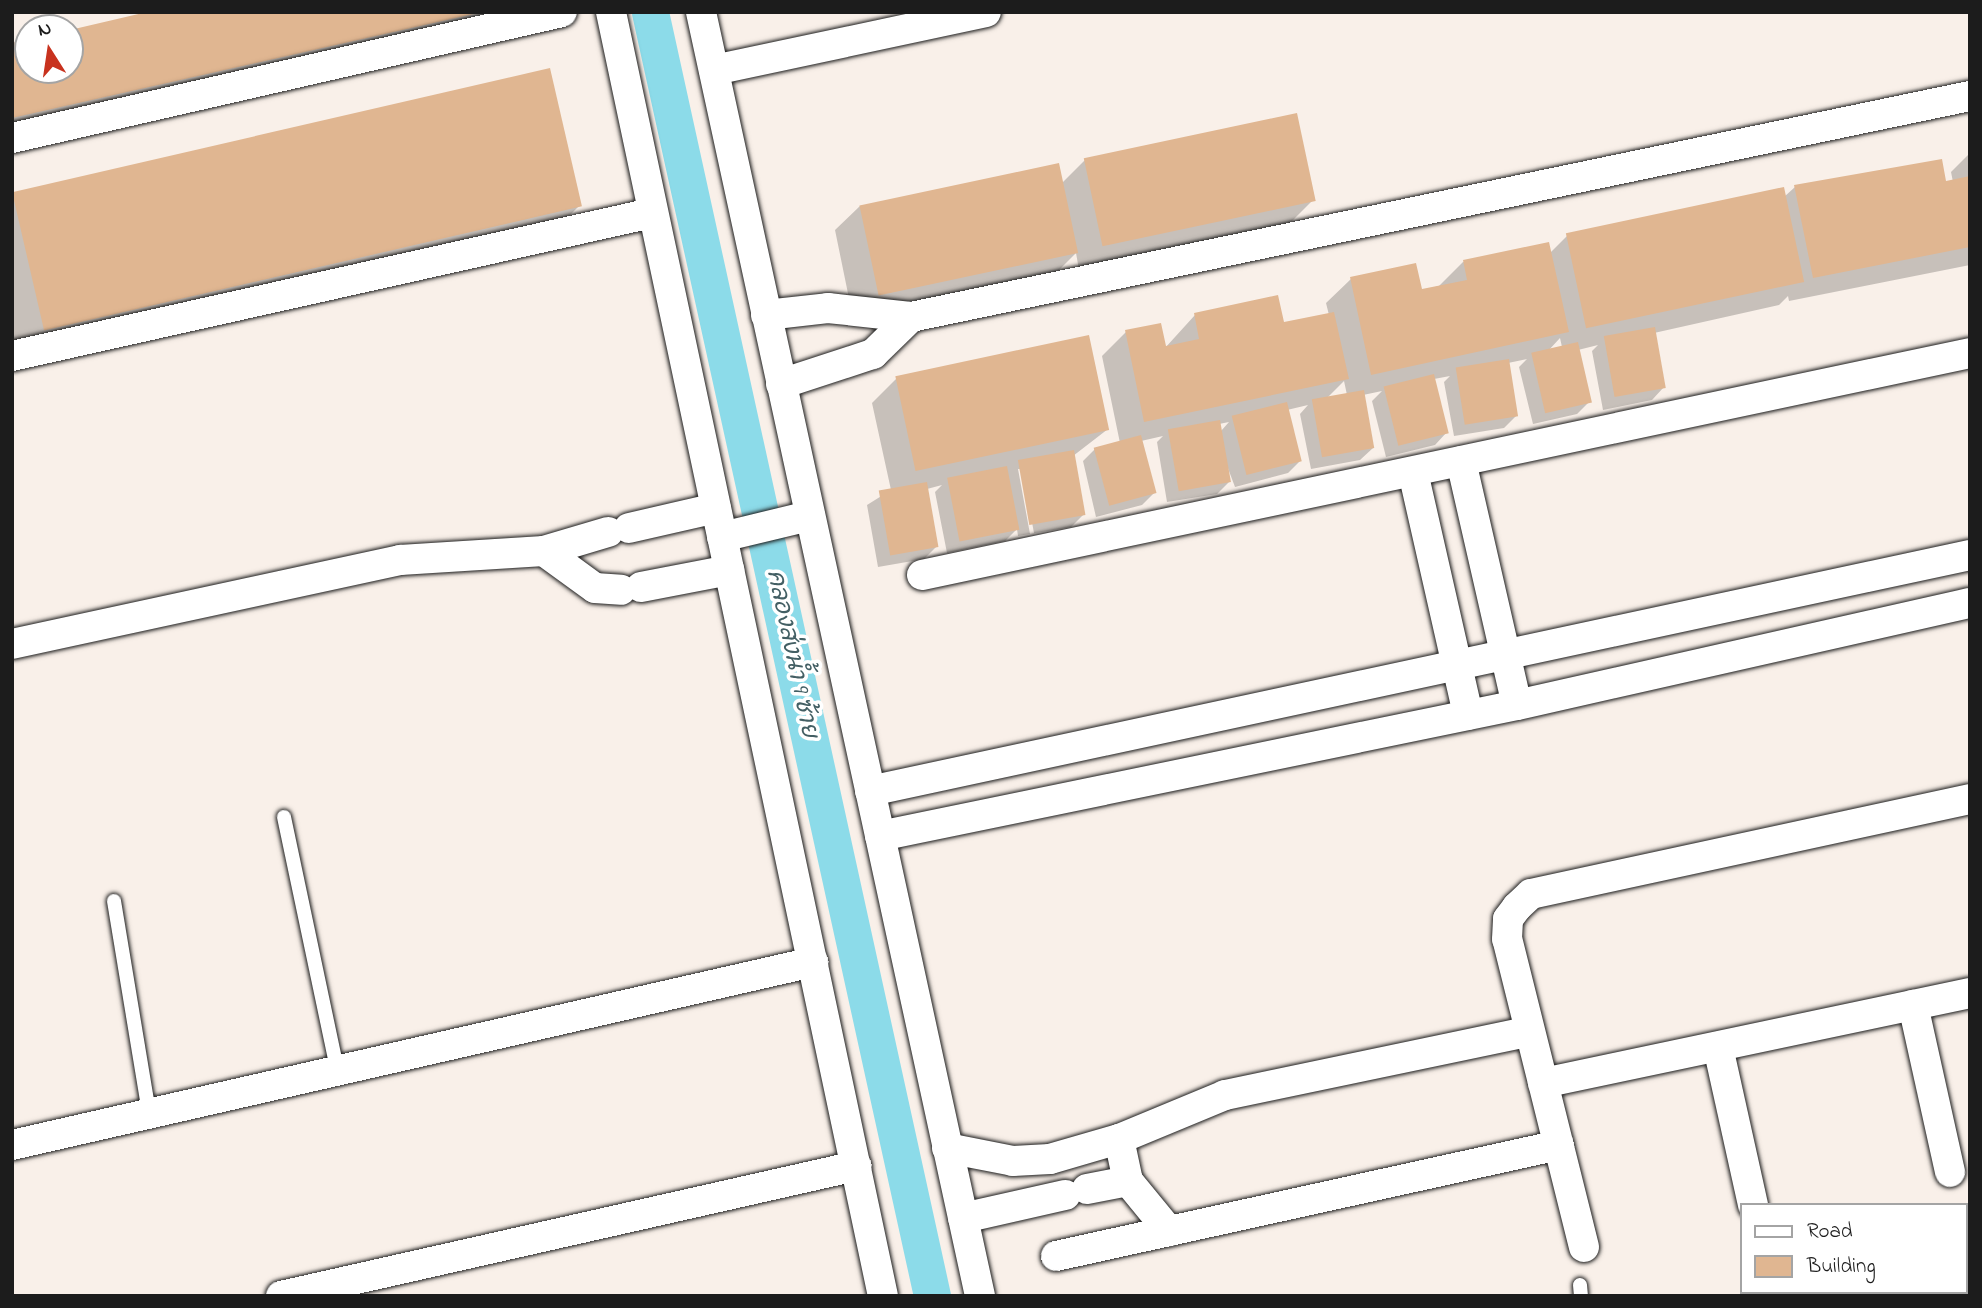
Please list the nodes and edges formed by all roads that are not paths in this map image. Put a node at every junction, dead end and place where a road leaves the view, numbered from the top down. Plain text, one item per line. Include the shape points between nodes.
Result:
1 (562, 12) edge
2 (611, 12) edge
3 (701, 12) edge
4 (986, 12) edge
5 (714, 70) junction
6 (1970, 96) edge
7 (12, 138) edge
8 (652, 214) junction
9 (766, 315) junction
10 (911, 317) junction
11 (1970, 353) edge
12 (12, 356) edge
13 (780, 384) junction
14 (1461, 461) junction
15 (1413, 472) junction
16 (806, 517) junction
17 (729, 525) junction
18 (544, 551) junction
19 (1970, 555) edge
20 (730, 570) junction
21 (922, 575) dead end
22 (1970, 603) edge
23 (12, 644) edge
24 (1506, 656) junction
25 (1459, 666) junction
26 (1517, 705) junction
27 (1468, 715) junction
28 (1022, 760) junction
29 (870, 791) junction
30 (1970, 799) edge
31 (1032, 806) junction
32 (284, 817) dead end
33 (880, 836) junction
34 (114, 901) dead end
35 (813, 962) junction
36 (1970, 993) edge
37 (1913, 1005) junction
38 (1527, 1032) junction
39 (1718, 1047) junction
40 (338, 1073) junction
41 (1543, 1083) junction
42 (149, 1113) junction
43 (1119, 1139) junction
44 (12, 1145) edge
45 (1559, 1145) junction
46 (947, 1148) junction
47 (856, 1166) junction
48 (1950, 1172) dead end
49 (1128, 1181) junction
50 (1753, 1203) edge
51 (963, 1218) junction
52 (1169, 1231) junction
53 (1584, 1247) dead end
54 (1056, 1256) dead end
55 (281, 1296) edge
56 (883, 1296) edge
57 (980, 1296) edge

1 - 7 street
2 - 8 street
3 - 5 street
4 - 5 street
5 - 9 street
6 - 10 street
8 - 12 street
8 - 17 street
9 - 10 street via 828,308
9 - 13 street
10 - 13 street via 873,354
11 - 14 street
13 - 16 street
14 - 15 street
14 - 24 street
15 - 21 street
15 - 25 street
16 - 17 street
16 - 29 street
17 - 18 street via 619,530
17 - 20 street
18 - 20 street via 595,588 631,589
18 - 23 street via 400,561
19 - 24 street
20 - 35 street
22 - 26 street
24 - 25 street
24 - 26 street
25 - 27 street
25 - 28 street
26 - 27 street
27 - 31 street
28 - 29 street
28 - 31 street
29 - 33 street
30 - 38 street via 1531,894 1508,919 1507,939
31 - 33 street
32 - 40 lane
33 - 46 street
34 - 42 lane
35 - 40 street
35 - 47 street
36 - 37 street
37 - 39 street
37 - 48 street
38 - 41 street
38 - 43 street via 1225,1095
39 - 41 street
39 - 50 street
40 - 42 street
41 - 45 street
42 - 44 street
43 - 46 street via 1050,1159 1013,1161
43 - 49 street
45 - 52 street
45 - 53 street
46 - 51 street
47 - 55 street
47 - 56 street
49 - 51 street
49 - 52 street
51 - 57 street
52 - 54 street

